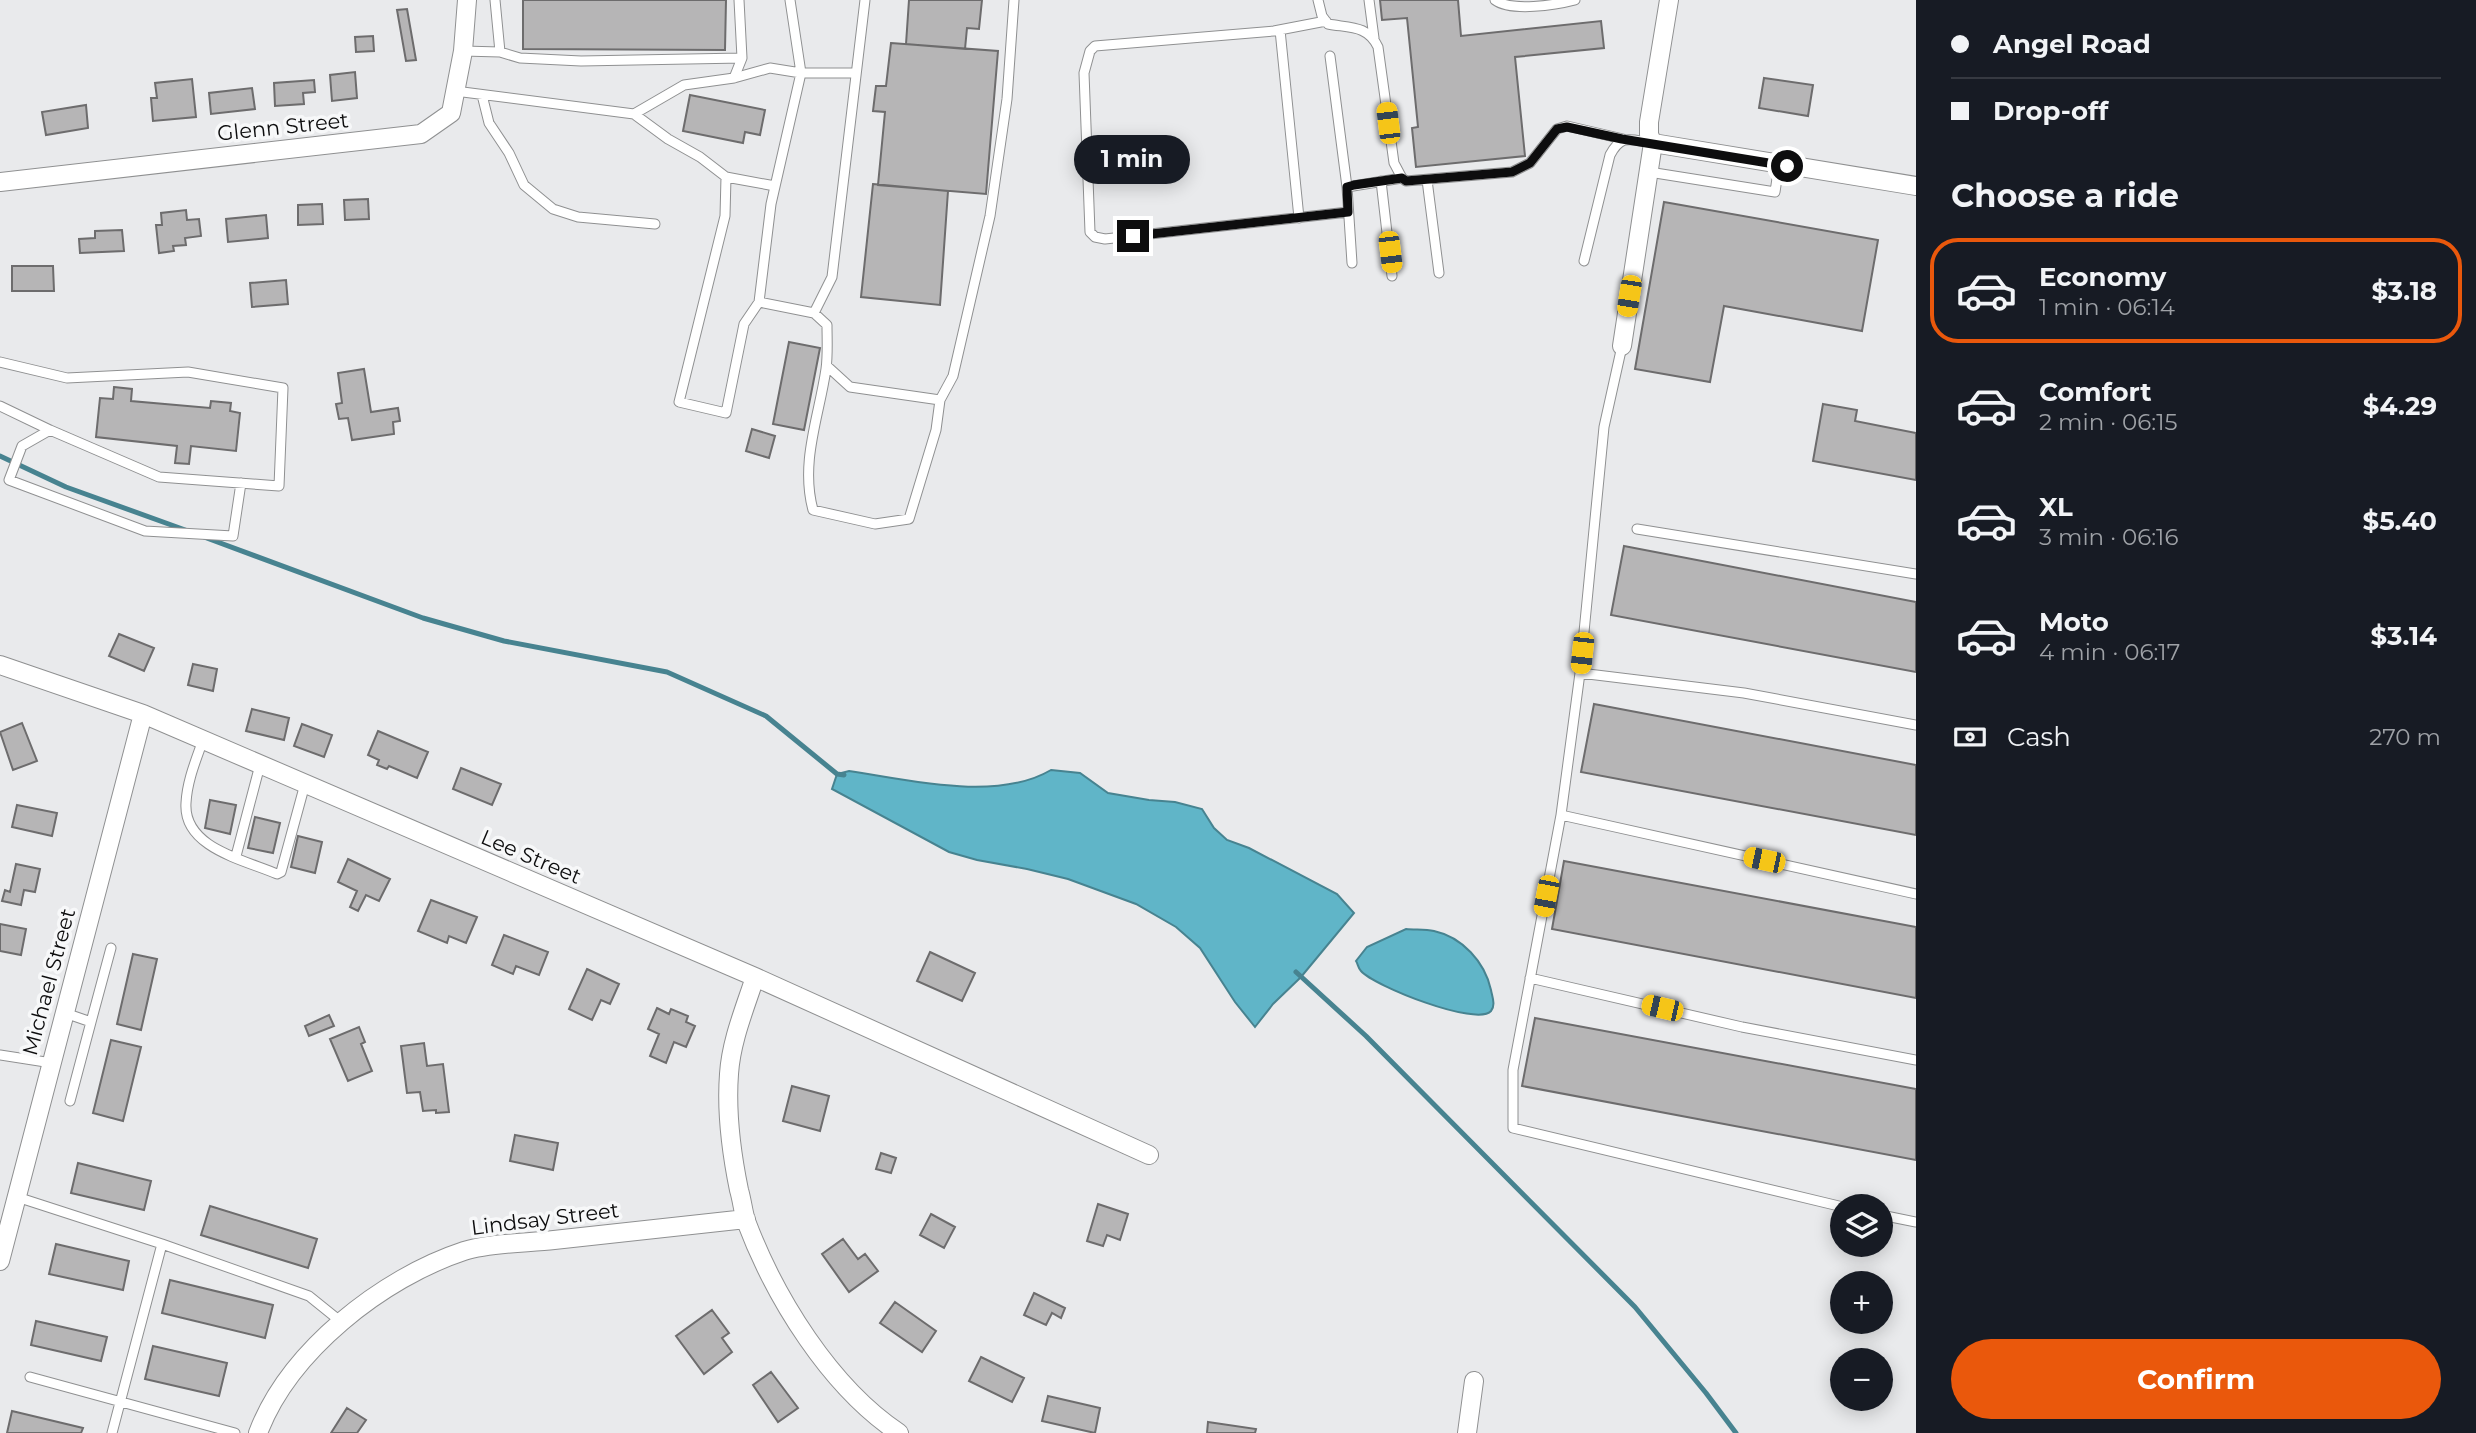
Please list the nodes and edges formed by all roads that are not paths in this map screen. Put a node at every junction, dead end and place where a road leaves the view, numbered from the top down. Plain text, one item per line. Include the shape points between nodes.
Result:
1 (469, 0) edge
2 (495, 0) edge
3 (738, 0) edge
4 (790, 0) edge
5 (865, 0) edge
6 (1014, 0) edge
7 (1318, 0) edge
8 (1369, 0) edge
9 (1495, 0) edge
10 (1575, 0) edge
11 (1669, 0) edge
12 (1326, 21) junction
13 (1280, 30) junction
14 (1374, 38) junction
15 (463, 51) junction
16 (500, 52) junction
17 (1330, 56) dead end
18 (742, 58) junction
19 (801, 73) junction
20 (856, 73) junction
21 (734, 78) junction
22 (455, 92) junction
23 (482, 95) junction
24 (634, 114) junction
25 (1622, 139) junction
26 (1653, 143) junction
27 (1779, 165) junction
28 (1649, 172) junction
29 (726, 177) junction
30 (1402, 178) junction
31 (1427, 180) junction
32 (1381, 181) junction
33 (0, 182) edge
34 (775, 186) junction
35 (1916, 186) edge
36 (1347, 187) junction
37 (1348, 212) junction
38 (1299, 218) junction
39 (655, 225) dead end
40 (1584, 261) dead end
41 (1352, 263) dead end
42 (1439, 274) dead end
43 (1392, 276) dead end
44 (759, 302) junction
45 (814, 313) junction
46 (1622, 346) joint
47 (0, 362) edge
48 (827, 366) junction
49 (940, 400) junction
50 (0, 406) edge
51 (50, 430) junction
52 (241, 483) junction
53 (1637, 528) dead end
54 (1916, 575) edge
55 (0, 664) edge
56 (1580, 673) junction
57 (143, 714) junction
58 (1916, 725) edge
59 (203, 740) junction
60 (260, 765) junction
61 (305, 784) junction
62 (1560, 815) junction
63 (236, 856) junction
64 (1916, 894) edge
65 (111, 948) dead end
66 (755, 977) junction
67 (1530, 978) junction
68 (65, 1013) junction
69 (92, 1022) junction
70 (0, 1055) edge
71 (1916, 1060) edge
72 (52, 1063) junction
73 (70, 1101) dead end
74 (1149, 1155) dead end
75 (17, 1197) junction
76 (1830, 1204) edge
77 (1893, 1217) edge
78 (746, 1219) junction
79 (1916, 1222) edge
80 (162, 1244) junction
81 (0, 1261) edge
82 (340, 1321) junction
83 (30, 1377) dead end
84 (1475, 1381) dead end
85 (121, 1400) junction
86 (112, 1433) edge
87 (235, 1433) edge
88 (258, 1433) edge
89 (900, 1433) edge
90 (1467, 1433) edge

1 - 15 street, Glenn Street
2 - 16 lane
3 - 18 lane
4 - 19 lane
5 - 20 lane
6 - 49 lane via 1007,99 990,216 953,376
7 - 12 lane
8 - 14 lane
9 - 10 lane via 1513,7
11 - 26 street via 1649,122
12 - 13 lane
12 - 14 lane via 1368,32
13 - 38 lane
13 - 38 lane via 1096,46 1090,51 1084,73 1090,232 1105,239
14 - 30 lane via 1394,163
15 - 16 lane
15 - 22 street, Glenn Street
16 - 18 lane via 520,58 580,61
17 - 36 lane
18 - 21 lane
19 - 20 lane
19 - 21 lane via 770,68
19 - 34 lane
20 - 45 lane via 832,277
21 - 24 lane via 684,85
22 - 23 lane
22 - 33 street, Glenn Street via 451,113 421,134
23 - 24 lane
23 - 39 lane via 489,123 524,185 553,209 578,217
24 - 29 lane
25 - 26 lane
25 - 31 lane via 1557,129 1523,168
25 - 40 lane via 1610,155
26 - 27 street
26 - 28 street
27 - 28 lane via 1775,192
27 - 35 street
28 - 46 street
29 - 34 lane
29 - 44 lane via 725,216 679,402 726,413 744,324
30 - 31 lane
30 - 32 lane
31 - 42 lane
32 - 36 lane
32 - 43 lane
34 - 44 lane
36 - 37 lane
37 - 38 lane
37 - 41 lane
44 - 45 lane
45 - 48 lane via 827,325
46 - 56 lane via 1604,427
47 - 52 lane via 67,378 188,372 283,387 279,486
48 - 49 lane via 850,387
48 - 49 lane via 808,461 807,490 813,510 875,524 909,519 936,430
50 - 51 lane
51 - 52 lane via 159,477
51 - 52 lane via 22,446 9,480 145,531 233,536
53 - 54 lane
55 - 57 street, Lee Street
56 - 58 lane via 1744,693
56 - 62 lane
57 - 59 street, Lee Street
57 - 68 street, Michael Street
59 - 60 street, Lee Street
59 - 63 lane via 190,781 187,820 212,846
60 - 61 street, Lee Street
60 - 63 lane
61 - 63 lane via 281,872
61 - 66 street, Lee Street
62 - 64 lane
62 - 67 lane
65 - 69 lane
66 - 74 street, Lee Street
66 - 78 street via 734,1041 728,1090 728,1133
67 - 71 lane via 1742,1027
67 - 76 lane via 1513,1070 1513,1128
68 - 69 lane
68 - 72 street, Michael Street
69 - 73 lane
70 - 72 lane
72 - 75 street, Michael Street
75 - 80 lane
75 - 81 street, Michael Street
77 - 79 lane
78 - 82 street, Lindsay Street via 467,1250 420,1269
78 - 89 street via 789,1308 814,1346 869,1409
80 - 82 lane via 309,1296
80 - 85 lane
82 - 88 street, Lindsay Street via 282,1385
83 - 85 lane
84 - 90 street
85 - 86 lane
85 - 87 lane

